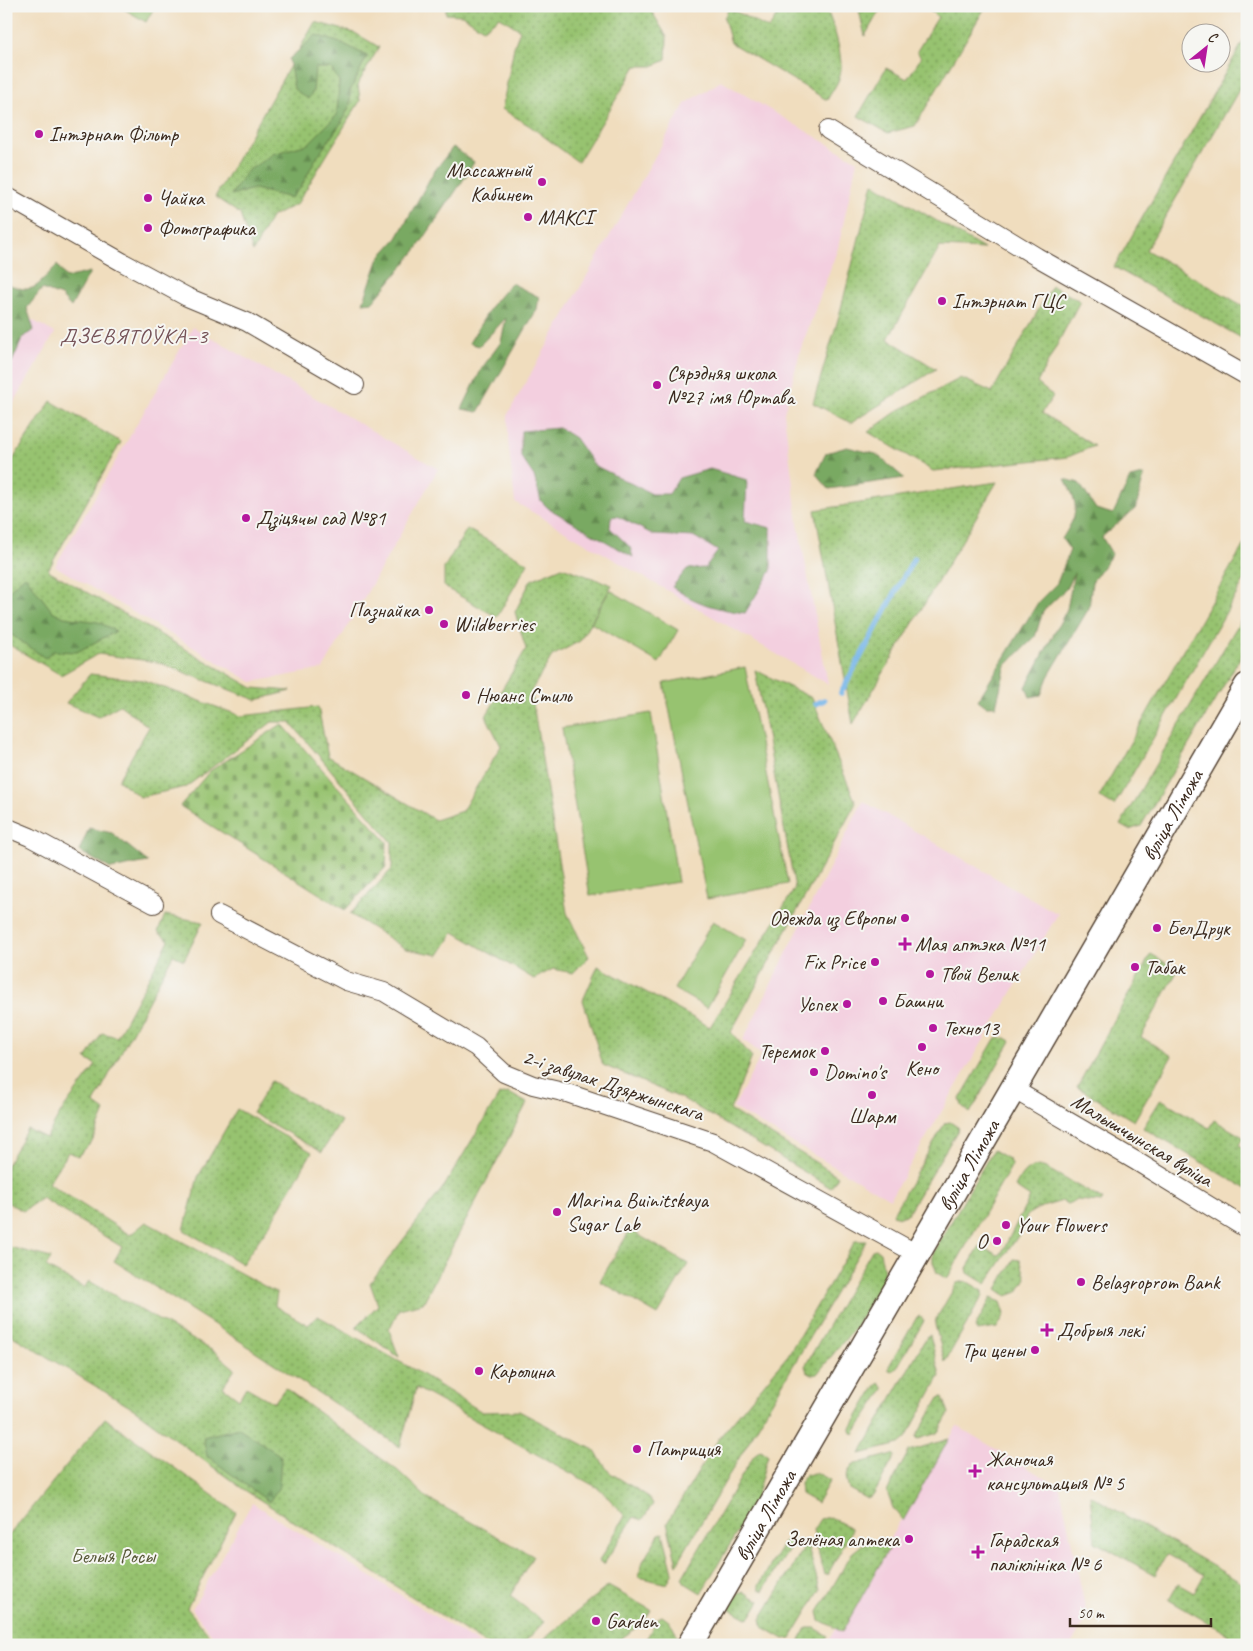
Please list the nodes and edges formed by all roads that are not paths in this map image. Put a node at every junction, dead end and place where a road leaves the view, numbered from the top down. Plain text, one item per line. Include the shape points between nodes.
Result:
1 (828, 130) dead end
2 (6, 196) edge
3 (1247, 376) edge
4 (355, 384) dead end
5 (1247, 686) edge
6 (6, 827) edge
7 (154, 904) dead end
8 (219, 915) dead end
9 (1013, 1089) junction
10 (1247, 1229) edge
11 (917, 1254) junction
12 (690, 1645) edge

1 - 3 street via 1037,257
2 - 4 street via 112,257 187,297 247,322
5 - 9 street, вуліца Ліможа
6 - 7 street via 30,836
8 - 11 street, 2-і завулак Дзяржынскага via 346,981 384,992 476,1047 504,1073 713,1142
9 - 10 street, Малышчынская вуліца
9 - 11 street, вуліца Ліможа
11 - 12 street, вуліца Ліможа

